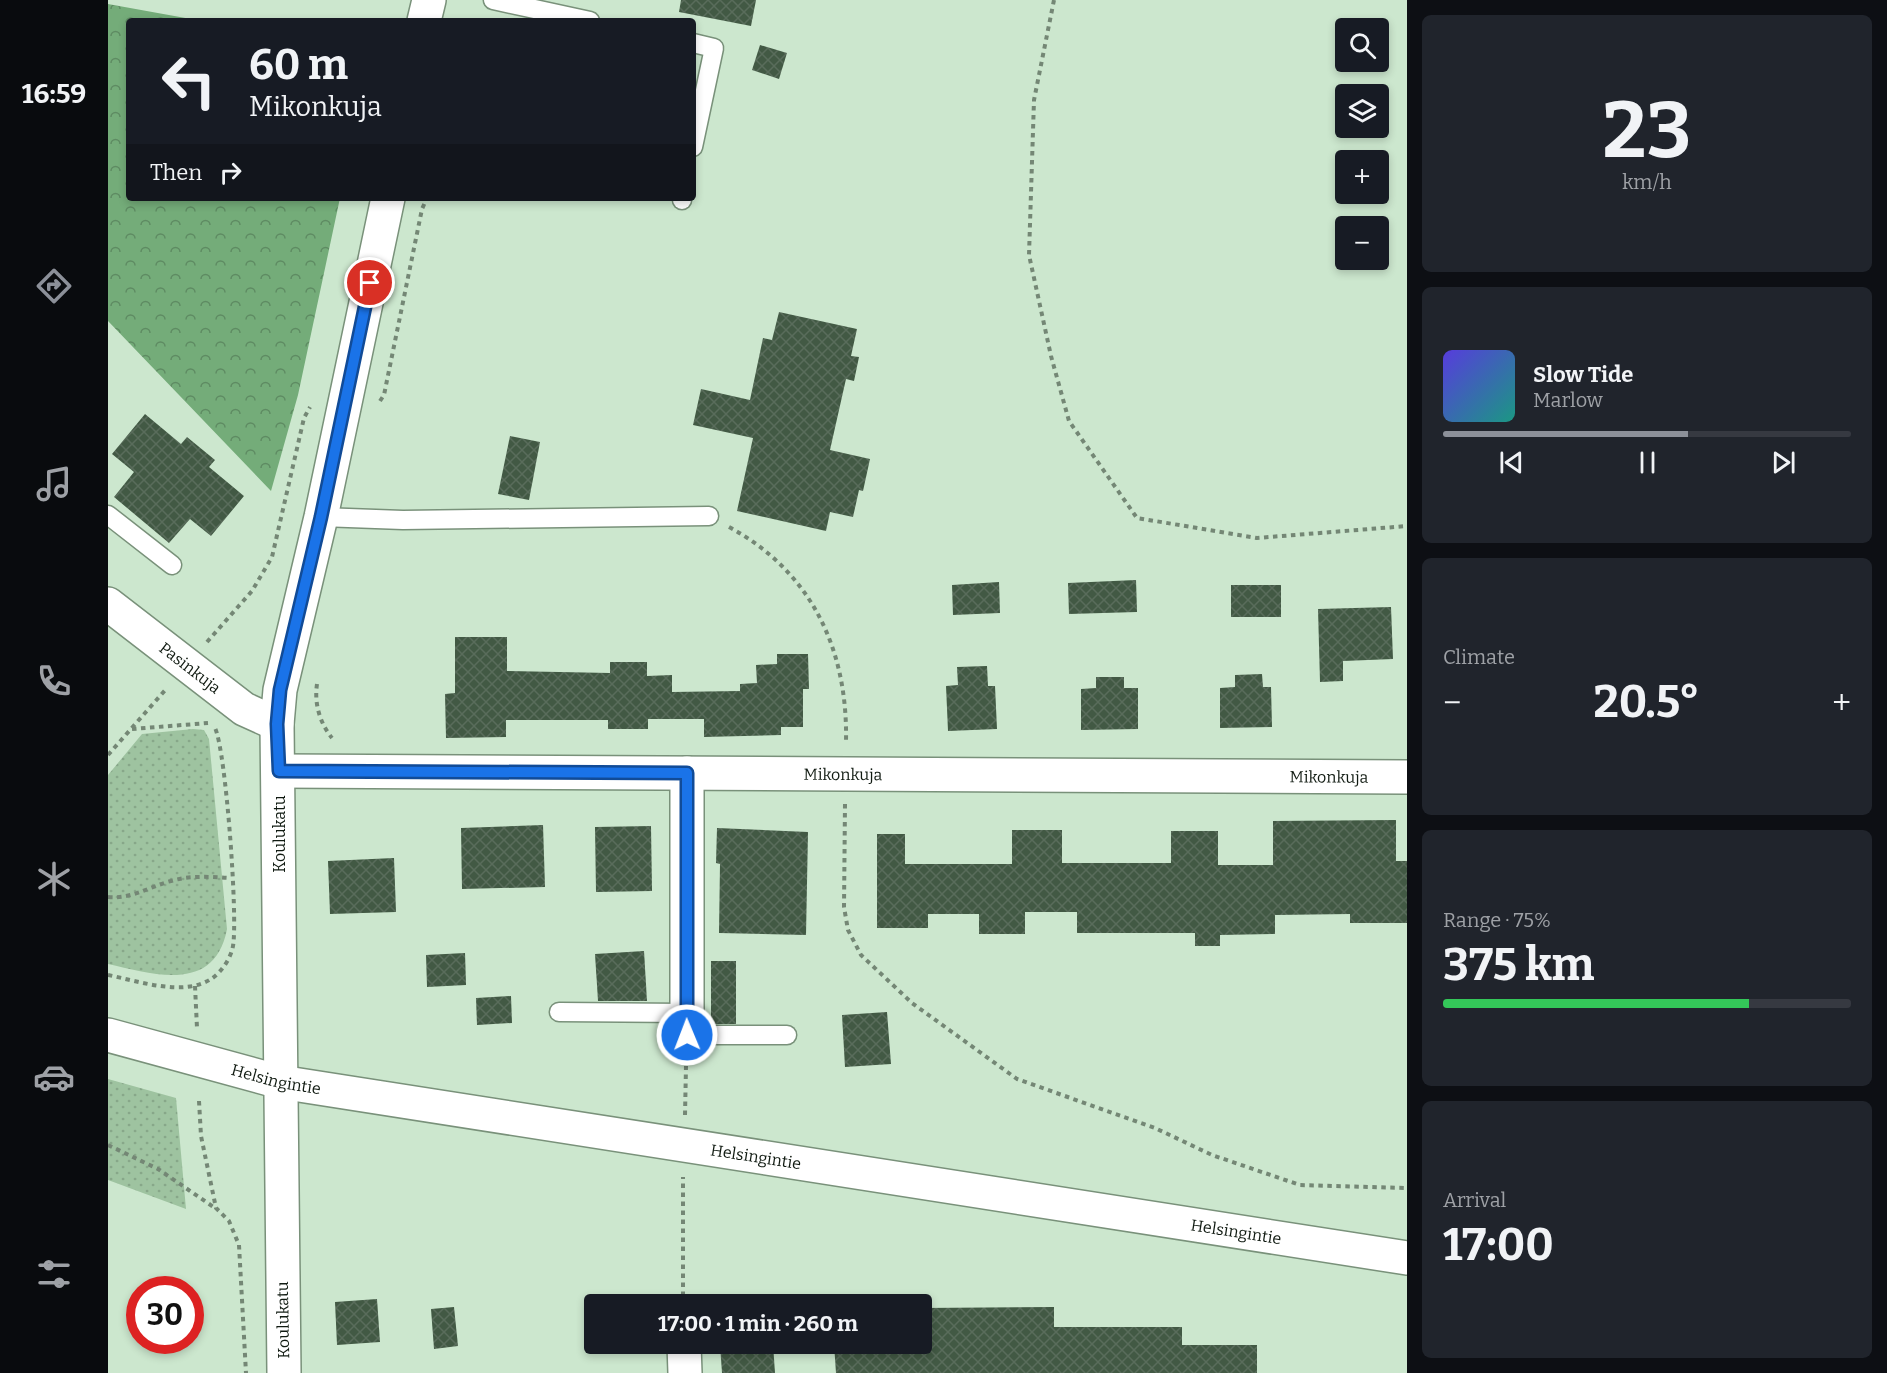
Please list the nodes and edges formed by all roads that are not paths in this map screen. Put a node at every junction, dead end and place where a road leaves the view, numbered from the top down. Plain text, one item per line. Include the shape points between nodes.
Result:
1 (429, 0) edge
2 (493, 0) edge
3 (425, 18) edge
4 (576, 18) edge
5 (696, 44) edge
6 (696, 133) edge
7 (387, 201) edge
8 (108, 515) edge
9 (709, 516) road end
10 (321, 517) junction
11 (172, 566) dead end
12 (108, 604) edge
13 (277, 724) junction
14 (279, 771) junction
15 (687, 773) junction
16 (1407, 777) edge
17 (560, 1012) dead end
18 (686, 1024) junction
19 (108, 1035) edge
20 (787, 1035) dead end
21 (280, 1082) junction
22 (1407, 1258) edge
23 (684, 1354) edge
24 (284, 1373) edge
25 (685, 1373) edge

1 - 3 street
2 - 4 lane
5 - 6 lane via 714,48
7 - 10 street, Koulukatu
8 - 11 lane
9 - 10 lane via 403,520
10 - 13 street, Koulukatu via 280,690
12 - 13 street, Pasinkuja via 244,709
13 - 14 street, Koulukatu
14 - 15 street, Mikonkuja
14 - 21 street, Koulukatu
15 - 16 street, Mikonkuja
15 - 18 street
17 - 18 lane
18 - 20 lane
19 - 21 street, Helsingintie
21 - 22 street, Helsingintie
21 - 24 street, Koulukatu
23 - 25 street

